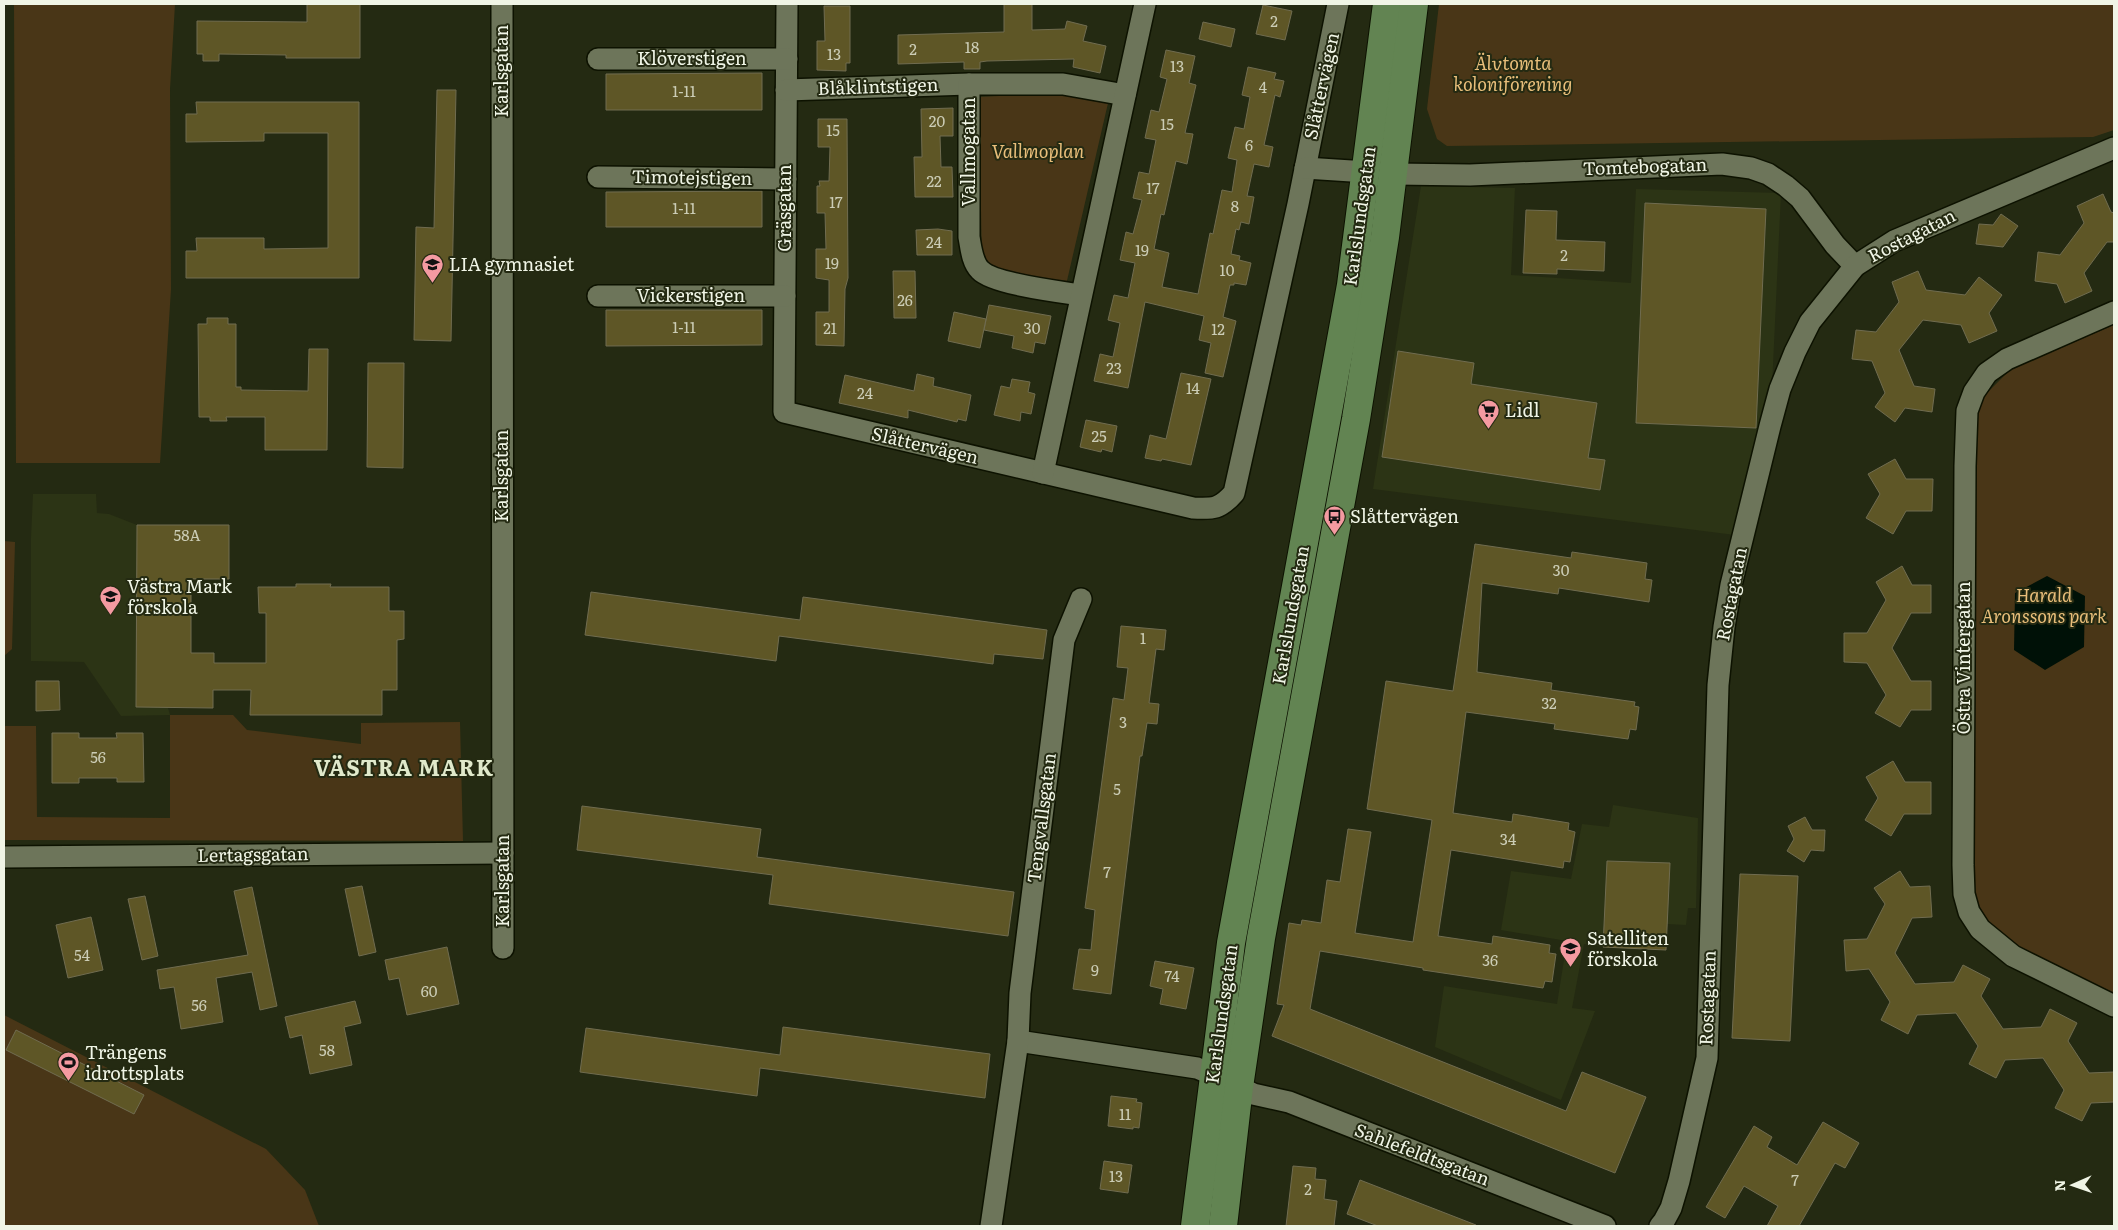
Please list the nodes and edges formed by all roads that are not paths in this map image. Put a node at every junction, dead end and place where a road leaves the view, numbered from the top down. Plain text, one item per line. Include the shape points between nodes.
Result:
1 (502, 4) edge
2 (787, 4) edge
3 (1145, 4) edge
4 (1338, 4) edge
5 (1387, 4) edge
6 (1414, 4) edge
7 (787, 59) junction
8 (598, 60) dead end
9 (969, 84) junction
10 (786, 90) junction
11 (1125, 96) junction
12 (2114, 148) edge
13 (1305, 168) junction
14 (1366, 172) junction
15 (1394, 174) junction
16 (598, 177) dead end
17 (786, 179) junction
18 (1855, 266) junction
19 (1081, 295) junction
20 (598, 296) dead end
21 (785, 296) junction
22 (2114, 312) edge
23 (784, 412) joint
24 (1043, 473) junction
25 (1081, 599) dead end
26 (503, 853) junction
27 (4, 857) edge
28 (502, 948) dead end
29 (2114, 1006) edge
30 (1018, 1041) junction
31 (1213, 1075) junction
32 (1239, 1087) junction
33 (992, 1226) edge
34 (1195, 1226) edge
35 (1223, 1226) edge
36 (1605, 1226) edge
37 (1660, 1226) edge

1 - 26 street, Karlsgatan
2 - 7 street, Gräsgatan
3 - 11 street
4 - 13 street, Slåttervägen
5 - 14 main road, Karlslundsgatan
6 - 15 main road, Karlslundsgatan
7 - 8 street, Klöverstigen
7 - 10 street, Gräsgatan
9 - 10 street, Blåklintstigen
9 - 11 street, Vallmogatan via 1063,84
9 - 19 street, Vallmogatan via 969,238 972,256 980,270 995,278
10 - 17 street, Gräsgatan
11 - 19 street
12 - 18 street, Rostagatan via 1894,241
13 - 14 street
13 - 24 street, Slåttervägen via 1234,493 1224,505 1210,509 1193,508
14 - 15 main road
14 - 31 main road, Karlslundsgatan via 1351,285 1231,943
15 - 18 street, Tomtebogatan via 1470,175 1722,164 1751,168 1768,174 1800,198
15 - 32 main road, Karlslundsgatan via 1356,419 1277,845
16 - 17 street, Timotejstigen
17 - 21 street, Gräsgatan
18 - 37 street, Rostagatan via 1810,322 1792,359 1778,399 1731,585 1718,685 1707,1058 1679,1181
19 - 24 street
20 - 21 street, Vickerstigen
21 - 23 street, Gräsgatan
22 - 29 street, Östra Vintergatan via 2007,359 1987,372 1967,410 1963,865 1964,894 1969,912 1980,929 2013,956
23 - 24 street, Slåttervägen
25 - 30 street, Tengvallsgatan via 1064,640 1020,993
26 - 27 street, Lertagsgatan
26 - 28 street, Karlsgatan
30 - 31 street via 1197,1068
30 - 33 street, Tengvallsgatan
31 - 32 main road
31 - 34 main road, Karlslundsgatan
32 - 35 main road, Karlslundsgatan
32 - 36 street, Sahlefeldtsgatan via 1253,1094 1289,1102

